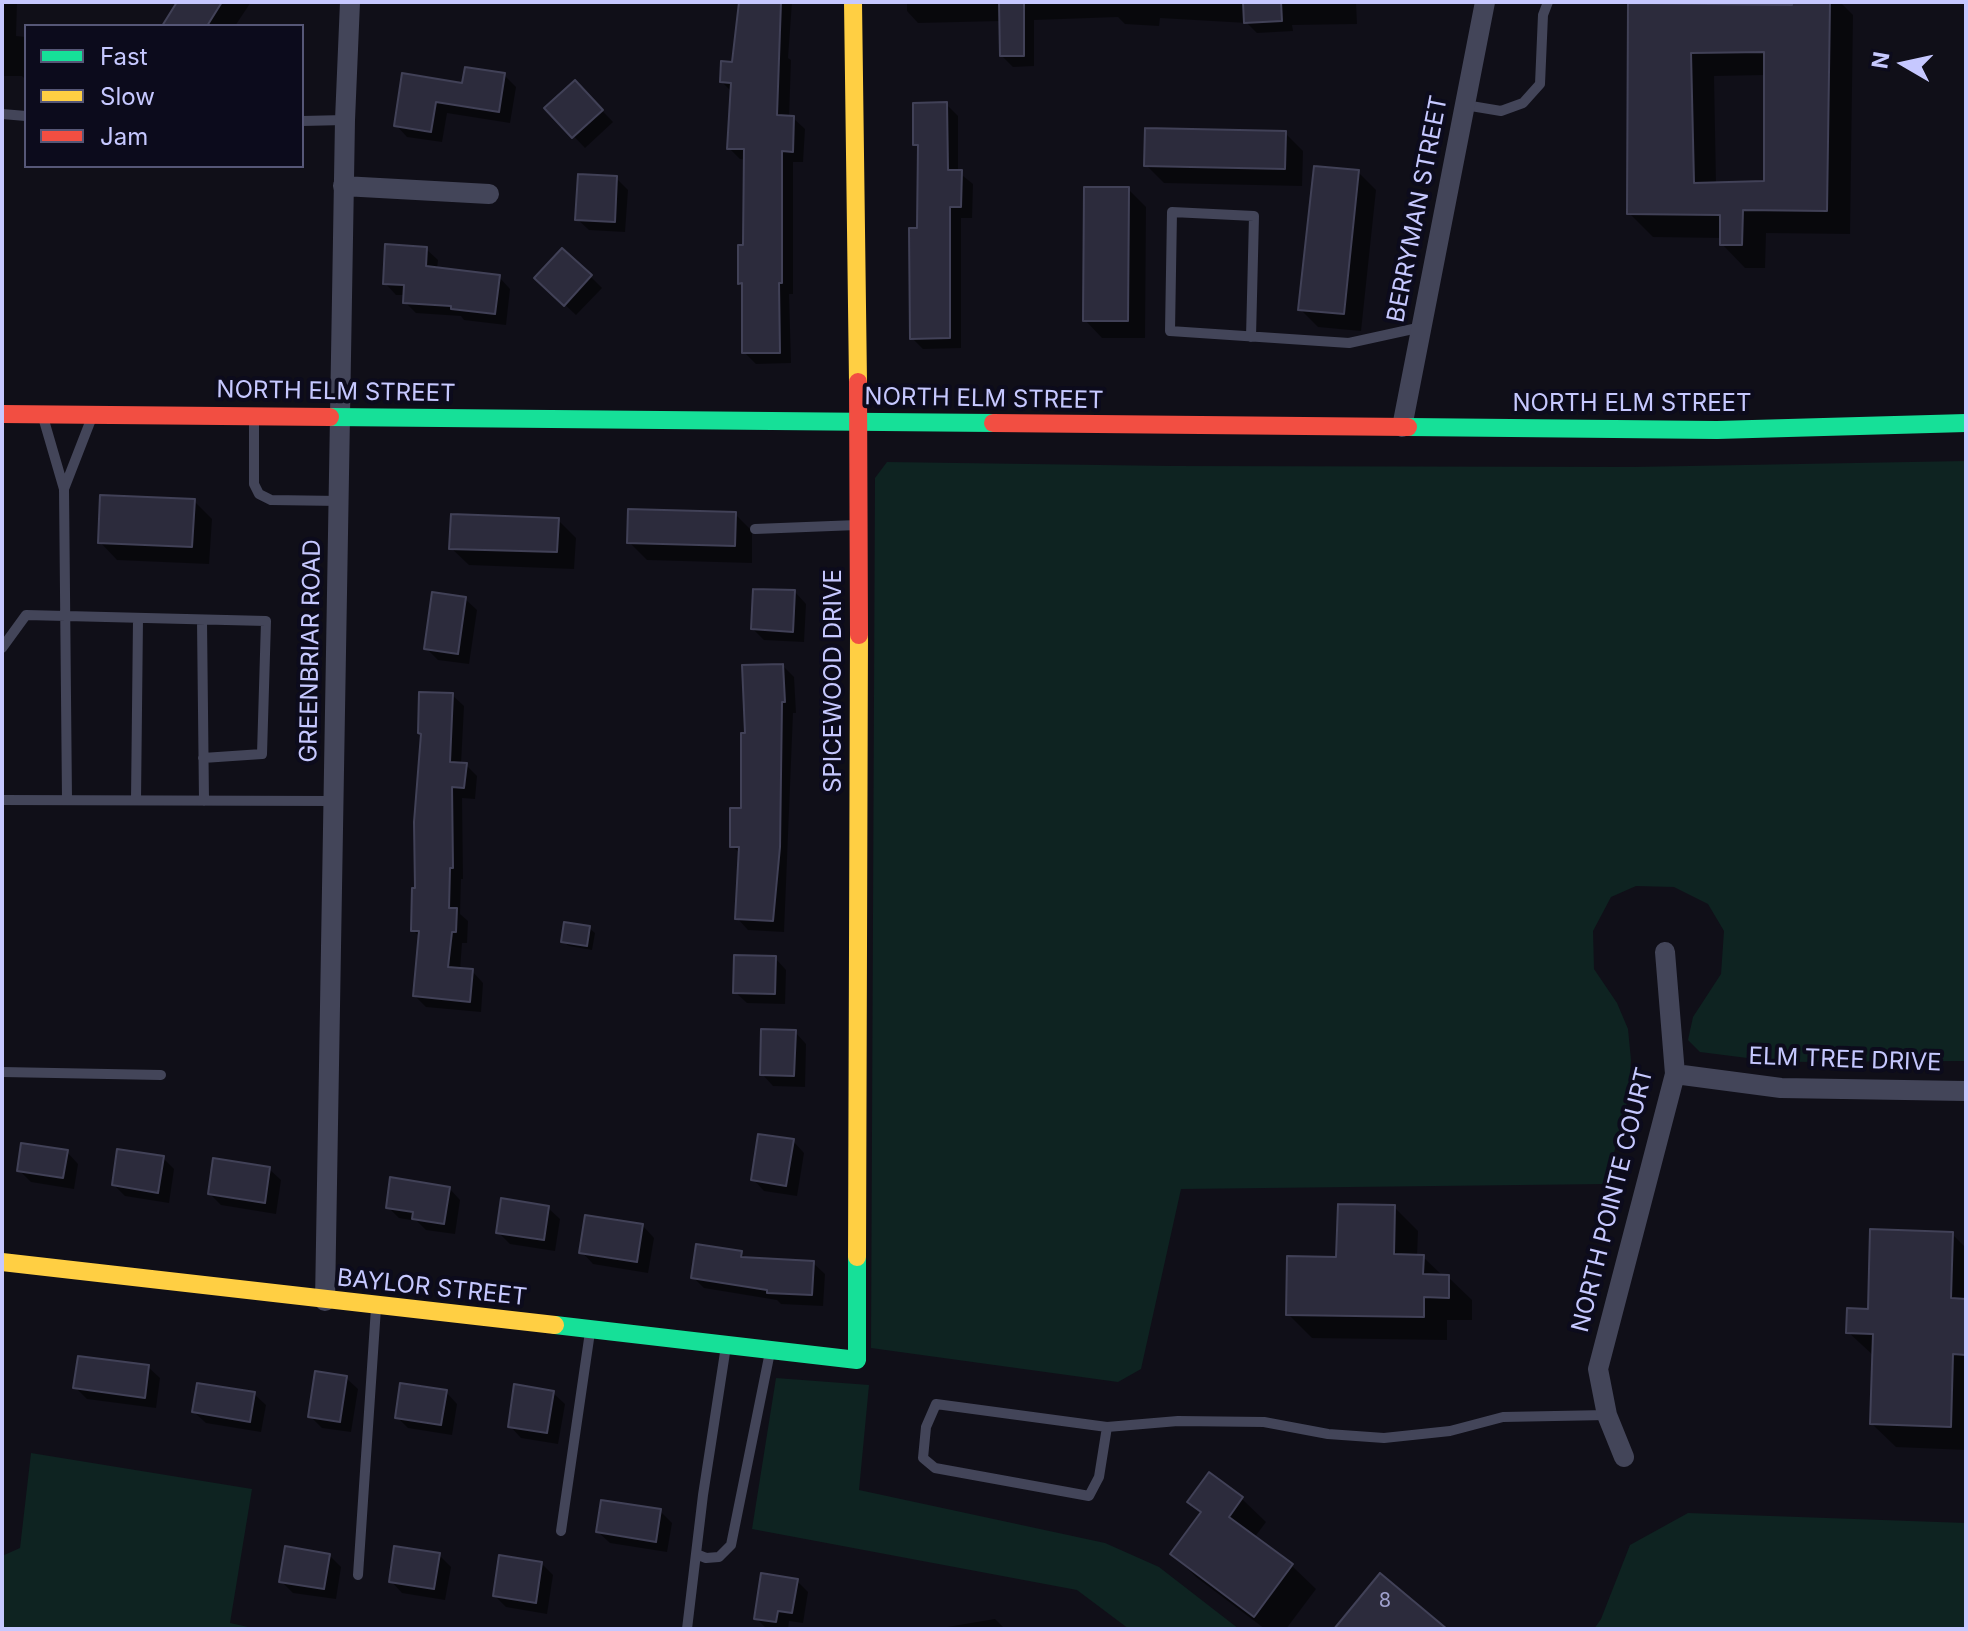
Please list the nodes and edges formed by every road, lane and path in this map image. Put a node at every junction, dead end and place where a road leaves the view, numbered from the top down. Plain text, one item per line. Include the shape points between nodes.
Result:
1 (350, 2) edge
2 (853, 2) edge
3 (1485, 2) edge
4 (1548, 2) edge
5 (1465, 105) junction
6 (2, 114) edge
7 (24, 116) edge
8 (345, 120) junction
9 (304, 121) edge
10 (343, 186) junction
11 (489, 194) dead end
12 (1422, 327) junction
13 (1251, 337) junction
14 (2, 414) edge
15 (43, 414) junction
16 (93, 415) junction
17 (254, 415) junction
18 (341, 416) junction
19 (859, 421) junction
20 (1966, 423) edge
21 (1402, 427) junction
22 (64, 489) junction
23 (340, 501) junction
24 (859, 525) junction
25 (755, 529) dead end
26 (66, 616) junction
27 (138, 619) junction
28 (202, 621) junction
29 (2, 648) edge
30 (203, 758) junction
31 (2, 800) edge
32 (67, 800) junction
33 (136, 800) junction
34 (204, 801) junction
35 (334, 801) junction
36 (1665, 952) dead end
37 (2, 1072) edge
38 (1675, 1074) junction
39 (161, 1075) dead end
40 (1966, 1091) edge
41 (2, 1262) edge
42 (325, 1301) junction
43 (376, 1306) junction
44 (590, 1330) junction
45 (727, 1345) junction
46 (770, 1350) junction
47 (857, 1360) joint
48 (1607, 1415) junction
49 (1107, 1427) junction
50 (1624, 1457) dead end
51 (561, 1531) dead end
52 (696, 1554) junction
53 (358, 1575) dead end
54 (687, 1629) edge

1 - 8 street, GREENBRIAR ROAD
2 - 19 street, SPICEWOOD DRIVE
3 - 5 street, BERRYMAN STREET
4 - 5 lane via 1540,84 1523,103 1501,111
5 - 12 street, BERRYMAN STREET
6 - 7 lane
8 - 9 lane
8 - 10 street, GREENBRIAR ROAD
10 - 11 street
10 - 18 street, GREENBRIAR ROAD
12 - 13 lane via 1349,343
12 - 21 street, BERRYMAN STREET
13 - 13 lane via 1170,331 1172,212 1254,216
14 - 15 street, NORTH ELM STREET
15 - 16 street, NORTH ELM STREET
15 - 22 lane
16 - 17 street, NORTH ELM STREET
16 - 22 lane
17 - 18 street, NORTH ELM STREET
17 - 23 lane via 254,484 259,494 271,500
18 - 19 street, NORTH ELM STREET
18 - 23 street, GREENBRIAR ROAD
19 - 21 street, NORTH ELM STREET
19 - 24 street, SPICEWOOD DRIVE
20 - 21 street, NORTH ELM STREET via 1721,430
22 - 26 lane
23 - 35 street, GREENBRIAR ROAD
24 - 25 lane
24 - 47 street, SPICEWOOD DRIVE
26 - 27 lane
26 - 29 lane via 26,615
26 - 32 lane
27 - 28 lane
27 - 33 lane
28 - 30 lane
28 - 30 lane via 266,621 262,754
30 - 34 lane
31 - 32 lane
32 - 33 lane
33 - 34 lane
34 - 35 lane
35 - 42 street, GREENBRIAR ROAD
36 - 38 street, NORTH POINTE COURT
37 - 39 lane
38 - 40 street, ELM TREE DRIVE via 1781,1088
38 - 48 street, NORTH POINTE COURT via 1598,1369
41 - 42 street, BAYLOR STREET
42 - 43 street, BAYLOR STREET
43 - 44 street, BAYLOR STREET
43 - 53 lane
44 - 45 street, BAYLOR STREET
44 - 51 lane
45 - 46 street, BAYLOR STREET
45 - 52 lane
46 - 47 street, BAYLOR STREET
46 - 52 lane via 731,1545 719,1557
48 - 49 lane via 1503,1417 1450,1431 1384,1438 1264,1422
48 - 50 street, NORTH POINTE COURT
49 - 49 lane via 936,1404 926,1427 923,1458 935,1468 1089,1496 1099,1477
52 - 54 lane

